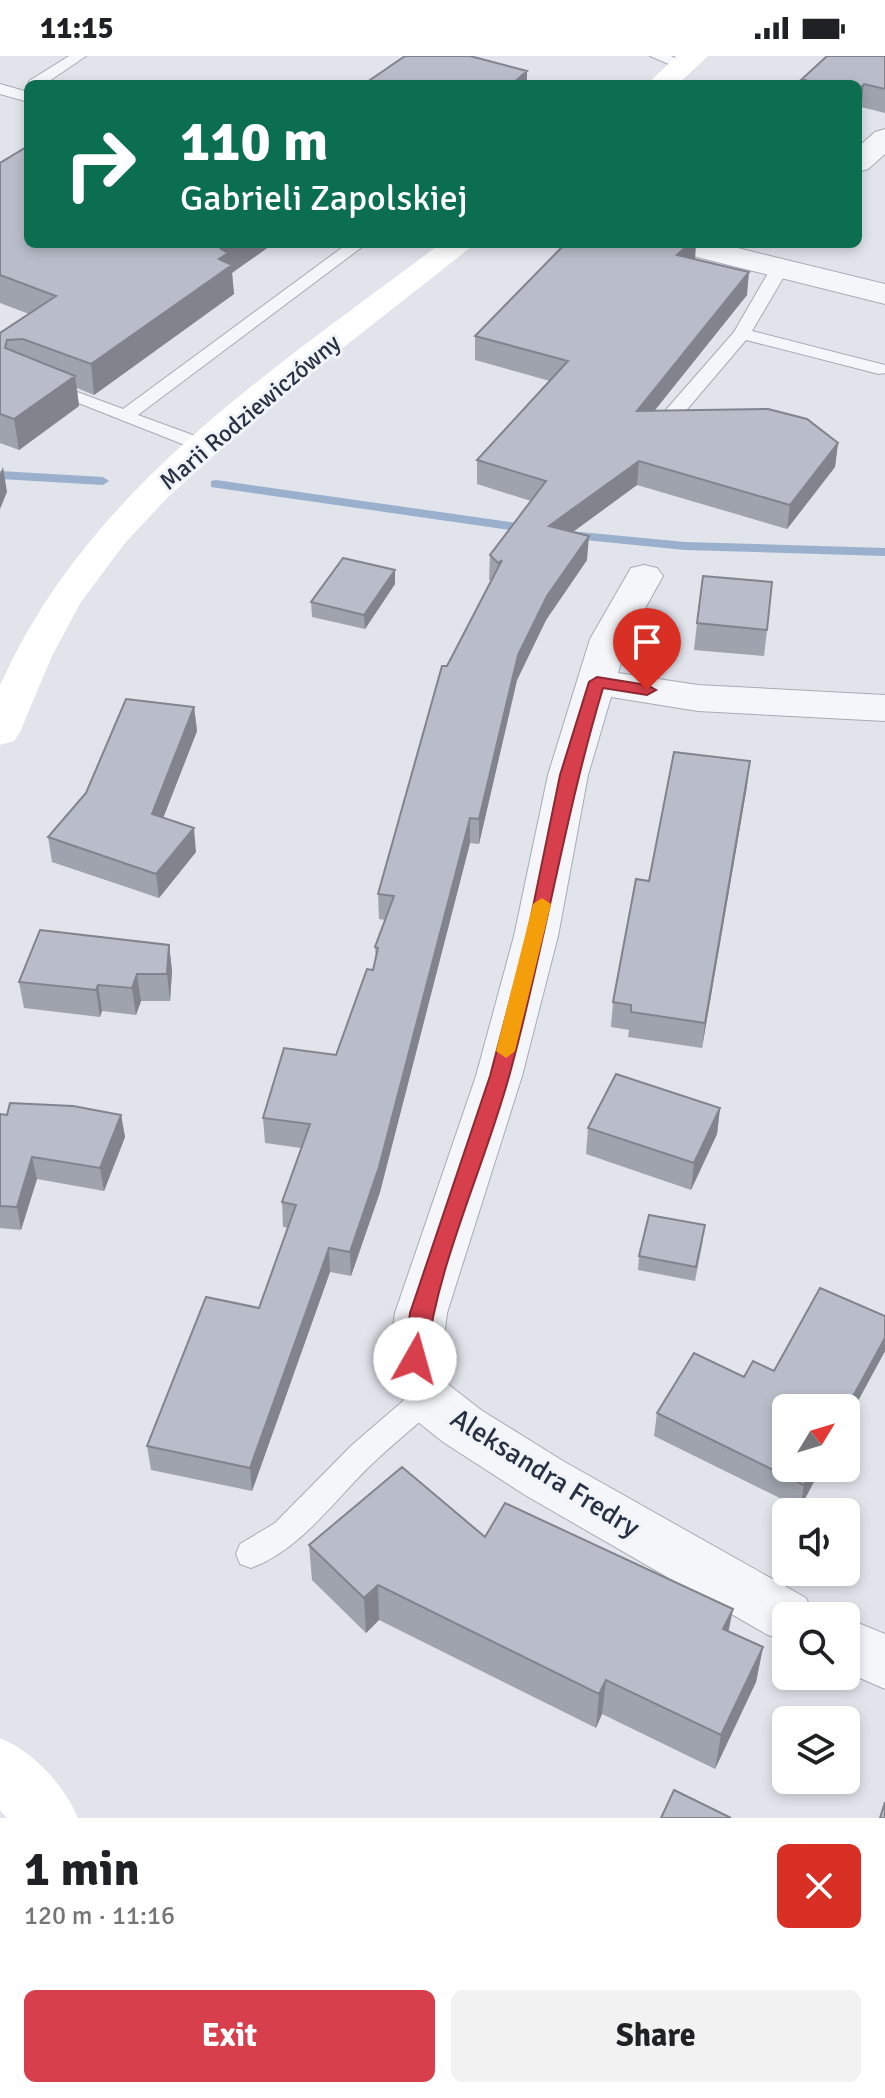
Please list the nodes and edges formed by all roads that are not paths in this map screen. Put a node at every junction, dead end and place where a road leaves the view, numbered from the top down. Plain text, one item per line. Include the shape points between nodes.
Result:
1 (79, 56) edge
2 (678, 59) edge
3 (40, 80) edge
4 (664, 80) edge
5 (0, 89) edge
6 (24, 93) edge
7 (885, 138) edge
8 (862, 159) edge
9 (353, 248) edge
10 (455, 248) edge
11 (709, 248) edge
12 (770, 258) edge
13 (885, 294) edge
14 (742, 334) junction
15 (879, 369) dead end
16 (33, 381) edge
17 (125, 416) junction
18 (665, 423) edge
19 (202, 445) junction
20 (644, 576) dead end
21 (597, 682) junction
22 (885, 708) edge
23 (0, 732) edge
24 (427, 1398) junction
25 (251, 1554) dead end
26 (772, 1608) edge
27 (860, 1650) edge
28 (885, 1662) edge
29 (0, 1767) edge
30 (0, 1804) edge
31 (35, 1818) edge
32 (48, 1818) edge

1 - 3 lane
2 - 4 street
5 - 6 lane
7 - 8 street
9 - 17 lane
10 - 19 street, Marii Rodziewiczówny
11 - 12 street
12 - 13 street
12 - 14 lane
14 - 15 lane
14 - 18 lane
16 - 17 lane
17 - 19 lane
19 - 23 street, Marii Rodziewiczówny via 149,497 74,585 43,633
20 - 21 street, Aleksandra Fredry via 609,639
21 - 22 street via 698,698
21 - 24 street, Aleksandra Fredry via 568,775 536,936 499,1076 421,1313 415,1359
24 - 25 lane via 362,1454 286,1532
24 - 26 street, Aleksandra Fredry via 544,1478
27 - 28 street
29 - 32 street
30 - 31 street

